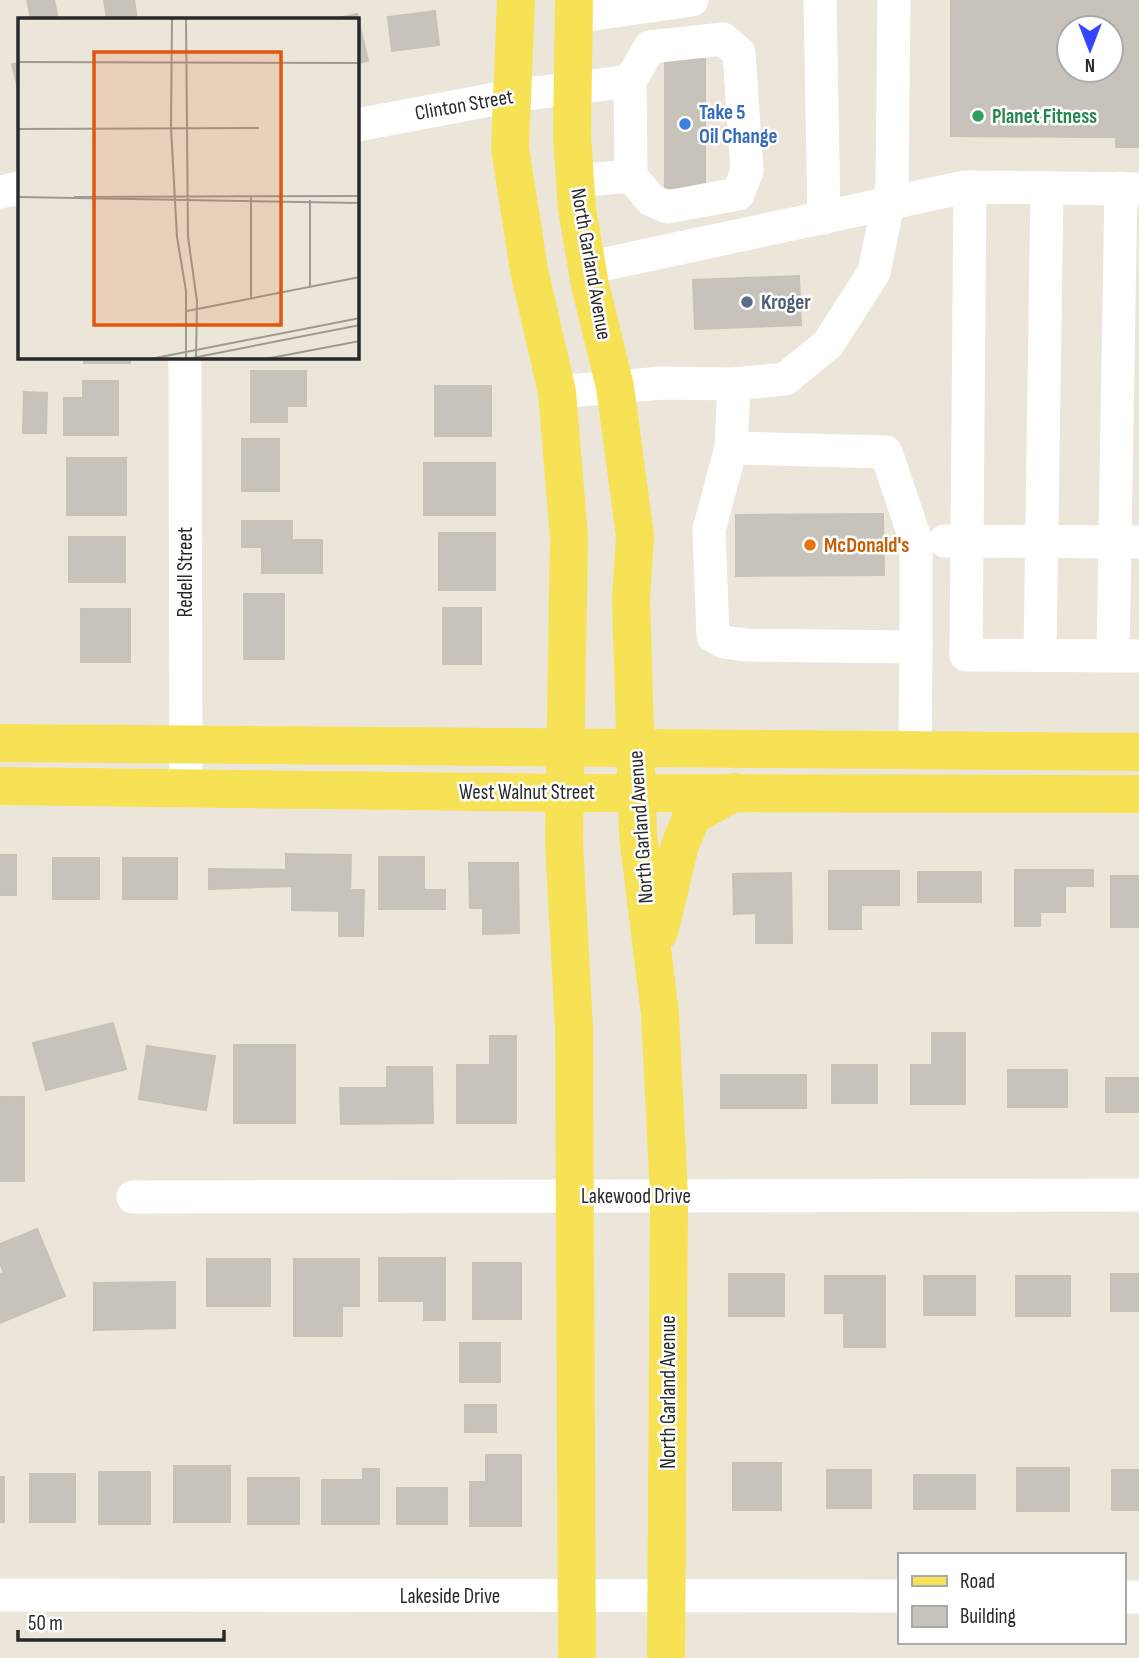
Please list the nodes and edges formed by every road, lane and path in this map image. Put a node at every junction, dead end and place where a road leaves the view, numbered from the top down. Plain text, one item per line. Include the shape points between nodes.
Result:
1 (516, 0) edge
2 (692, 0) edge
3 (820, 0) edge
4 (894, 0) edge
5 (630, 4) edge
6 (573, 8) edge
7 (630, 81) junction
8 (572, 87) junction
9 (511, 96) junction
10 (359, 125) edge
11 (631, 176) junction
12 (575, 181) junction
13 (970, 187) junction
14 (18, 188) edge
15 (1047, 188) junction
16 (1130, 188) edge
17 (0, 192) edge
18 (888, 205) junction
19 (824, 218) junction
20 (587, 268) junction
21 (184, 359) edge
22 (734, 384) junction
23 (615, 387) junction
24 (557, 392) junction
25 (731, 448) junction
26 (916, 541) junction
27 (965, 541) junction
28 (1041, 542) junction
29 (1127, 542) edge
30 (916, 647) junction
31 (1040, 655) junction
32 (1126, 656) edge
33 (0, 743) edge
34 (185, 745) junction
35 (564, 749) junction
36 (635, 749) junction
37 (915, 751) junction
38 (1139, 752) edge
39 (0, 786) edge
40 (186, 788) junction
41 (636, 792) junction
42 (735, 792) junction
43 (564, 793) junction
44 (1139, 794) edge
45 (653, 958) junction
46 (669, 1195) junction
47 (1139, 1195) edge
48 (576, 1196) junction
49 (133, 1197) dead end
50 (0, 1595) edge
51 (667, 1596) junction
52 (898, 1596) edge
53 (577, 1597) junction
54 (577, 1658) edge
55 (666, 1658) edge

1 - 9 main road
2 - 5 street
3 - 19 street
4 - 18 street
5 - 6 street
6 - 8 main road, North Garland Avenue
7 - 8 street, Clinton Street
7 - 11 street
7 - 11 street via 650,47 723,40 739,53 747,171 738,194 667,207 651,200
8 - 9 street, Clinton Street
8 - 12 main road, North Garland Avenue
9 - 10 street, Clinton Street
9 - 24 main road via 510,148 519,220
11 - 12 street
12 - 20 main road, North Garland Avenue
13 - 15 street
13 - 18 street
13 - 27 street
14 - 17 street
15 - 16 street
15 - 28 street
16 - 29 street
18 - 19 street
18 - 22 street via 874,272 828,344 785,379
19 - 20 street
20 - 23 main road, North Garland Avenue
21 - 34 street, Redell Street
22 - 23 street
22 - 25 street
23 - 24 street
23 - 36 main road, North Garland Avenue via 635,536 631,599
24 - 35 main road via 570,582
25 - 26 street via 886,452
25 - 30 street via 709,530 713,636 746,645
26 - 27 street
26 - 30 street
27 - 28 street
27 - 31 street via 966,655
28 - 29 street
28 - 31 street
29 - 32 street
30 - 37 street
31 - 32 street
33 - 34 main road, West Walnut Street
34 - 35 main road, West Walnut Street
34 - 40 street, Redell Street
35 - 36 main road, West Walnut Street
35 - 43 main road
36 - 37 main road, West Walnut Street
36 - 41 main road, North Garland Avenue
37 - 38 main road, West Walnut Street
39 - 40 main road, West Walnut Street
40 - 43 main road, West Walnut Street
41 - 42 main road, West Walnut Street
41 - 43 main road, West Walnut Street
41 - 45 main road, North Garland Avenue
42 - 44 main road, West Walnut Street
42 - 45 main road via 692,817 680,845
43 - 48 main road
45 - 46 main road, North Garland Avenue
46 - 47 street, Lakewood Drive
46 - 48 street, Lakewood Drive
46 - 51 main road, North Garland Avenue
48 - 49 street, Lakewood Drive
48 - 53 main road
50 - 53 street, Lakeside Drive
51 - 52 street, Lakeside Drive
51 - 53 street, Lakeside Drive
51 - 55 main road, North Garland Avenue
53 - 54 main road

